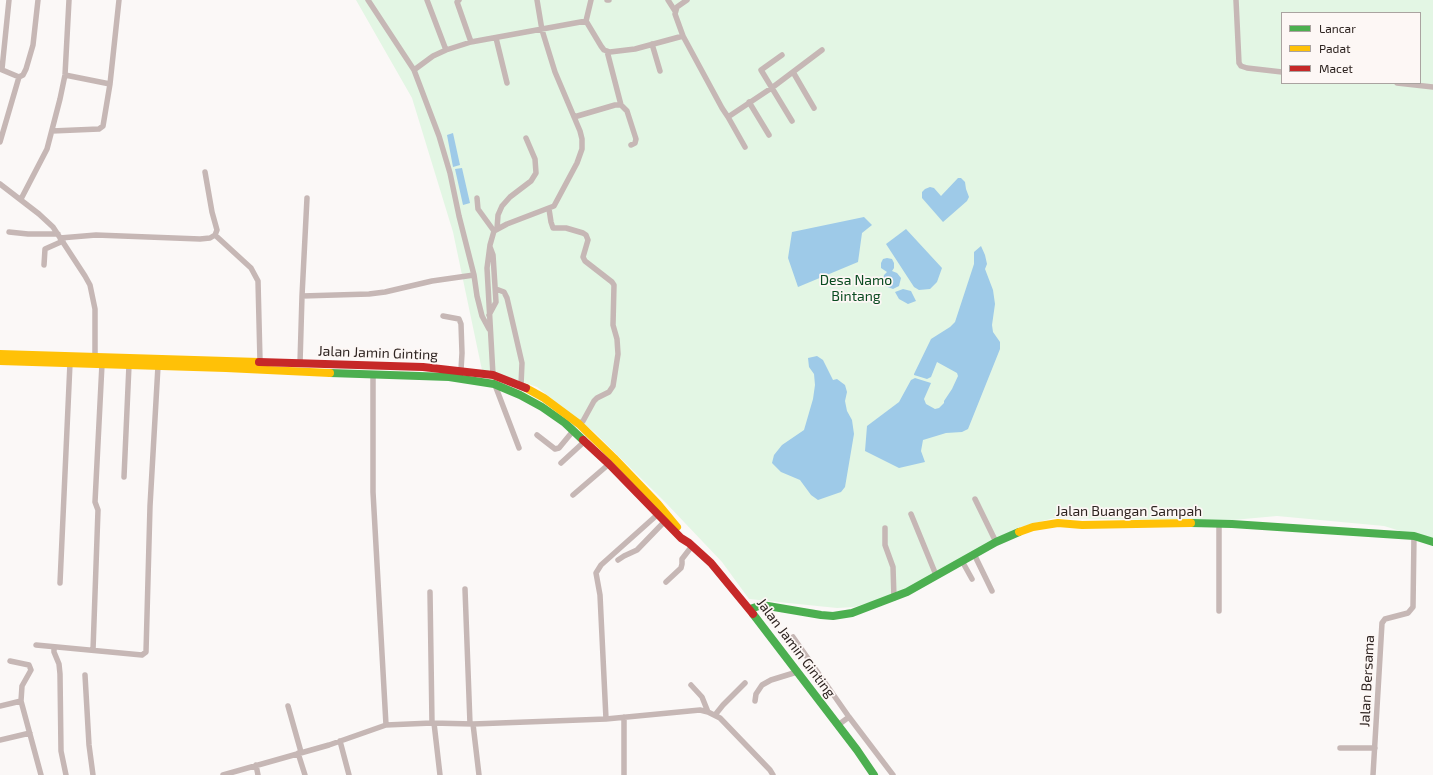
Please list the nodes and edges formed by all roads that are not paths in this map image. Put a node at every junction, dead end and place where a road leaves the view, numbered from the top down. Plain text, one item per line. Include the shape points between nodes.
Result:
1 (8, 0) edge
2 (38, 0) edge
3 (69, 0) edge
4 (119, 0) edge
5 (368, 0) edge
6 (427, 0) edge
7 (459, 0) edge
8 (537, 0) edge
9 (591, 0) edge
10 (668, 0) edge
11 (687, 0) edge
12 (1236, 0) edge
13 (675, 11) junction
14 (586, 21) junction
15 (542, 30) junction
16 (683, 36) junction
17 (496, 38) junction
18 (471, 42) junction
19 (652, 44) junction
20 (446, 50) junction
21 (822, 50) dead end
22 (607, 52) junction
23 (782, 54) dead end
24 (1, 69) edge
25 (414, 70) junction
26 (660, 71) dead end
27 (793, 72) junction
28 (1281, 72) edge
29 (65, 75) junction
30 (19, 77) junction
31 (507, 83) dead end
32 (110, 84) junction
33 (1409, 84) edge
34 (1433, 86) edge
35 (773, 87) junction
36 (749, 102) junction
37 (621, 105) junction
38 (814, 108) dead end
39 (574, 117) junction
40 (728, 117) junction
41 (792, 121) dead end
42 (52, 131) junction
43 (769, 135) dead end
44 (526, 138) dead end
45 (0, 142) edge
46 (631, 144) dead end
47 (745, 147) dead end
48 (205, 172) dead end
49 (0, 184) edge
50 (307, 198) dead end
51 (477, 198) dead end
52 (21, 199) junction
53 (549, 209) junction
54 (495, 230) junction
55 (9, 232) dead end
56 (215, 235) junction
57 (60, 237) junction
58 (490, 245) junction
59 (44, 265) dead end
60 (474, 275) junction
61 (496, 288) junction
62 (302, 296) junction
63 (490, 315) junction
64 (443, 316) dead end
65 (490, 331) junction
66 (0, 354) edge
67 (99, 360) junction
68 (0, 361) edge
69 (260, 361) junction
70 (70, 363) junction
71 (300, 363) junction
72 (129, 365) junction
73 (374, 365) junction
74 (158, 366) junction
75 (461, 370) junction
76 (373, 375) junction
77 (492, 375) junction
78 (494, 384) junction
79 (521, 385) junction
80 (579, 424) junction
81 (573, 431) junction
82 (537, 435) dead end
83 (585, 441) junction
84 (519, 448) dead end
85 (560, 463) dead end
86 (609, 464) junction
87 (124, 477) dead end
88 (573, 495) dead end
89 (975, 499) dead end
90 (911, 514) dead end
91 (657, 515) junction
92 (667, 520) junction
93 (1219, 524) junction
94 (885, 528) dead end
95 (1414, 536) junction
96 (996, 542) junction
97 (1433, 542) edge
98 (691, 544) junction
99 (974, 554) junction
100 (618, 560) dead end
101 (962, 561) junction
102 (936, 575) junction
103 (972, 579) dead end
104 (666, 582) dead end
105 (60, 583) dead end
106 (465, 589) dead end
107 (992, 591) dead end
108 (430, 592) dead end
109 (894, 598) junction
110 (750, 609) junction
111 (1219, 611) dead end
112 (793, 637) dead end
113 (36, 644) dead end
114 (54, 647) junction
115 (93, 650) junction
116 (10, 661) dead end
117 (797, 672) junction
118 (85, 675) dead end
119 (745, 683) dead end
120 (691, 685) dead end
121 (21, 701) junction
122 (755, 702) dead end
123 (0, 706) edge
124 (288, 706) dead end
125 (708, 712) junction
126 (715, 715) junction
127 (624, 717) junction
128 (849, 717) junction
129 (606, 719) junction
130 (433, 723) junction
131 (471, 724) junction
132 (386, 725) junction
133 (838, 725) junction
134 (30, 733) junction
135 (0, 740) edge
136 (340, 741) junction
137 (1340, 748) dead end
138 (1375, 748) junction
139 (300, 752) junction
140 (256, 765) junction
141 (41, 775) edge
142 (66, 775) edge
143 (93, 775) edge
144 (224, 775) edge
145 (258, 775) edge
146 (304, 775) edge
147 (349, 775) edge
148 (440, 775) edge
149 (478, 775) edge
150 (624, 775) edge
151 (773, 775) edge
152 (874, 775) edge
153 (893, 775) edge
154 (1373, 775) edge

1 - 24 street
2 - 30 street via 33,45 24,74
3 - 29 street
4 - 32 street
5 - 25 street
6 - 20 street
7 - 18 street via 457,2
8 - 15 street
9 - 14 street
10 - 13 street
11 - 13 street
12 - 28 street via 1239,63 1247,68
13 - 16 street
14 - 15 street
14 - 22 street
15 - 17 street
15 - 39 street via 555,72
16 - 19 street
16 - 40 street
17 - 18 street
17 - 31 street
18 - 20 street
19 - 22 street
19 - 26 street
20 - 25 street
21 - 27 street
22 - 37 street
23 - 35 street via 761,70
24 - 30 street
25 - 60 street via 444,149
27 - 35 street
27 - 38 street
29 - 32 street
29 - 42 street
30 - 45 street
32 - 42 street via 101,128
33 - 34 street
35 - 36 street
35 - 41 street
36 - 40 street
36 - 43 street
37 - 39 street
37 - 46 street via 627,111 636,139 635,143
39 - 53 street via 582,139 578,164 557,202
40 - 47 street
42 - 52 street via 47,149
44 - 54 street via 535,160 536,173 531,181 502,206
48 - 56 street via 217,230
49 - 52 street
50 - 62 street
51 - 54 street via 478,210
52 - 57 street
53 - 54 street
53 - 80 street via 553,228 566,228 586,235 588,240 583,257 585,261 614,285 613,325 618,354 613,386 609,392 594,401
54 - 58 street
55 - 57 street
56 - 57 street via 200,239 96,235
56 - 69 street via 251,268 258,281
57 - 59 street via 45,249
57 - 67 street via 90,285 95,309
58 - 61 street
58 - 63 street via 487,268
60 - 62 street via 369,294
60 - 65 street via 482,316
61 - 63 street via 496,302
61 - 79 street via 504,292 507,298 522,363
62 - 71 street
63 - 65 street
64 - 75 street via 459,319 461,324
65 - 77 street
66 - 67 main road, Jalan Jamin Ginting
67 - 69 main road, Jalan Jamin Ginting
67 - 70 main road, Jalan Jamin Ginting
67 - 72 main road, Jalan Jamin Ginting
67 - 115 street via 96,502 98,510
68 - 70 main road, Jalan Jamin Ginting
69 - 71 main road, Jalan Jamin Ginting
70 - 105 street
71 - 73 main road, Jalan Jamin Ginting
72 - 74 main road, Jalan Jamin Ginting
72 - 87 street
73 - 75 main road, Jalan Jamin Ginting
73 - 76 street
74 - 76 main road, Jalan Jamin Ginting
74 - 115 street via 150,506 147,650 142,655
75 - 77 main road, Jalan Jamin Ginting
76 - 78 main road, Jalan Jamin Ginting via 449,377
76 - 132 street via 373,492
77 - 79 main road, Jalan Jamin Ginting
78 - 81 main road, Jalan Jamin Ginting via 532,400
78 - 84 street
79 - 80 main road, Jalan Jamin Ginting via 544,398
80 - 92 main road, Jalan Jamin Ginting via 658,504
81 - 82 street via 555,450
81 - 83 main road, Jalan Jamin Ginting
83 - 85 street
83 - 86 main road, Jalan Jamin Ginting
86 - 88 street
86 - 91 main road, Jalan Jamin Ginting
89 - 96 street
90 - 102 street
91 - 92 main road, Jalan Jamin Ginting
91 - 129 street via 601,565 596,573 600,595
92 - 98 main road, Jalan Jamin Ginting
92 - 100 street via 637,550
93 - 95 main road, Jalan Buangan Sampah
93 - 96 main road, Jalan Buangan Sampah via 1058,523 1033,527
93 - 111 street
94 - 109 street via 885,545 893,567
95 - 97 main road, Jalan Buangan Sampah
95 - 138 street, Jalan Bersama via 1413,608 1408,613 1385,619 1382,623
96 - 99 main road, Jalan Buangan Sampah
98 - 104 street via 680,568
98 - 110 main road, Jalan Jamin Ginting via 711,562
99 - 101 main road, Jalan Buangan Sampah
99 - 107 street
101 - 102 main road, Jalan Buangan Sampah
101 - 103 street
102 - 109 main road, Jalan Buangan Sampah
106 - 131 street
108 - 130 street
109 - 110 main road, Jalan Buangan Sampah via 852,613 833,616 762,605
110 - 117 main road, Jalan Jamin Ginting
112 - 128 street
113 - 114 street
114 - 115 street
114 - 142 street via 60,674 61,751
116 - 121 street via 29,665 31,670 22,686
117 - 122 street via 762,685 756,694
117 - 133 main road, Jalan Jamin Ginting
118 - 143 street
119 - 126 street
120 - 125 street via 702,697
121 - 123 street
121 - 134 street
124 - 139 street
125 - 126 street
125 - 127 street via 700,710
126 - 151 street
127 - 129 street
127 - 150 street
128 - 133 street
128 - 153 street
129 - 131 street
130 - 131 street
130 - 132 street
130 - 148 street
131 - 149 street
132 - 136 street
133 - 152 main road, Jalan Jamin Ginting
134 - 135 street
134 - 141 street
136 - 139 street
136 - 147 street
137 - 138 street
138 - 154 street, Jalan Bersama
139 - 140 street
139 - 146 street
140 - 144 street
140 - 145 street

